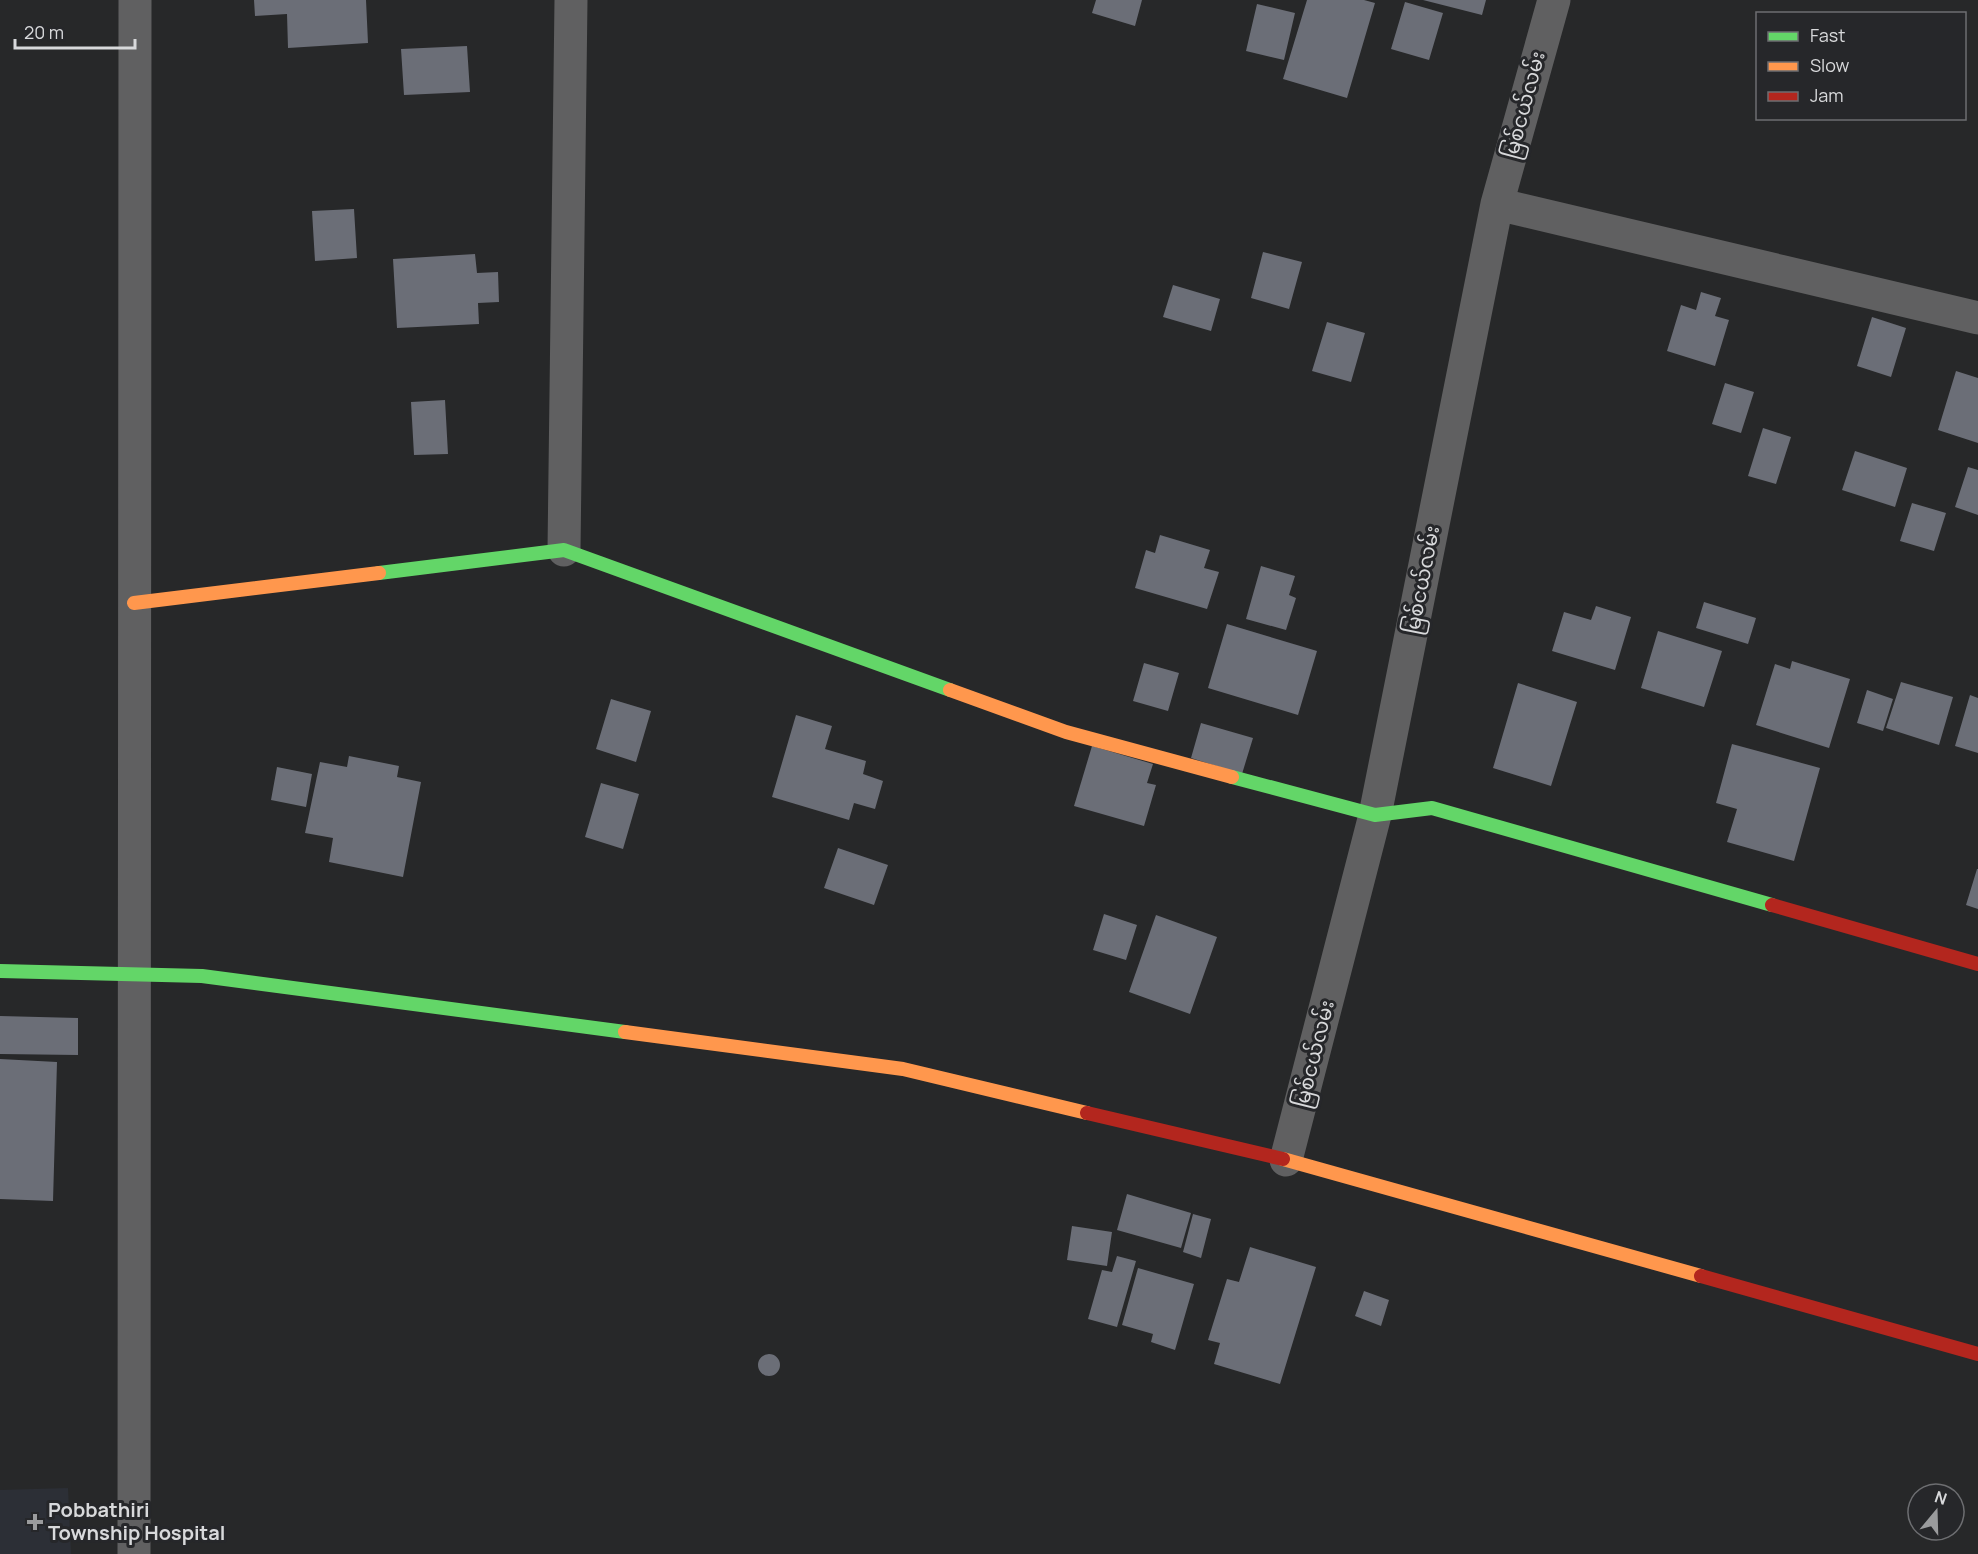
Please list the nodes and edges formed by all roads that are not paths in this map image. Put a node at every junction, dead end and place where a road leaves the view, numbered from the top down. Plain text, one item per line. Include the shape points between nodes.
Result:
1 (135, 0) edge
2 (571, 0) edge
3 (1554, 0) edge
4 (1497, 204) junction
5 (1978, 318) edge
6 (564, 550) junction
7 (134, 603) junction
8 (1375, 815) junction
9 (1978, 964) edge
10 (0, 971) edge
11 (134, 974) junction
12 (1286, 1160) junction
13 (1978, 1354) edge
14 (134, 1554) edge

1 - 7 street
2 - 6 street
3 - 4 street, မြစ်ငယ်လမ်း
4 - 5 street
4 - 8 street, မြစ်ငယ်လမ်း
6 - 7 street
6 - 8 street via 1066,732
7 - 11 street
8 - 9 street via 1432,808
8 - 12 street, မြစ်ငယ်လမ်း
10 - 11 street
11 - 12 street via 202,976 903,1069
11 - 14 street
12 - 13 street

